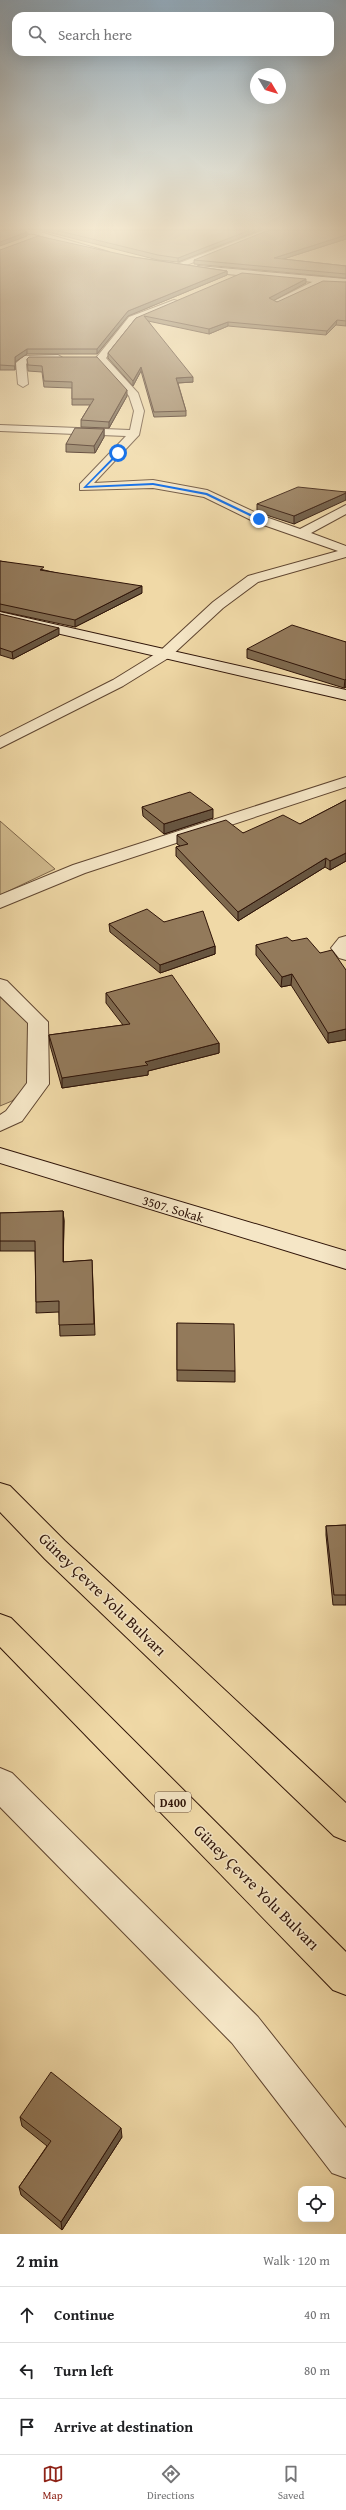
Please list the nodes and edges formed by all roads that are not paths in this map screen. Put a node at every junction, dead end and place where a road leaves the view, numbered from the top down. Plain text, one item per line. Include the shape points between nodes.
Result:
1 (118, 334) edge
2 (71, 358) edge
3 (23, 384) dead end
4 (0, 428) edge
5 (135, 433) junction
6 (346, 509) edge
7 (301, 534) junction
8 (346, 550) edge
9 (346, 553) edge
10 (0, 616) edge
11 (165, 654) junction
12 (346, 695) edge
13 (0, 742) edge
14 (346, 782) edge
15 (0, 902) edge
16 (346, 942) edge
17 (346, 954) edge
18 (0, 985) edge
19 (0, 1124) edge
20 (0, 1155) edge
21 (346, 1260) edge
22 (0, 1494) edge
23 (0, 1627) edge
24 (0, 1784) edge
25 (346, 1825) edge
26 (346, 1977) edge
27 (346, 2159) edge

1 - 5 street via 97,358 134,395 139,411
2 - 3 street via 27,358 21,363
4 - 5 street
5 - 7 street via 84,487 153,484 207,494 259,519
6 - 7 street
7 - 8 street
9 - 11 street via 254,579 218,605
10 - 11 street
11 - 12 street
11 - 13 street via 118,683
14 - 15 street via 79,869
16 - 17 street via 341,948
18 - 19 street via 38,1022 38,1084 14,1116
20 - 21 street, 3507. Sokak
22 - 25 highway, Güney Çevre Yolu Bulvarı via 55,1550
23 - 26 highway, Güney Çevre Yolu Bulvarı / D400
24 - 27 street via 245,2030

